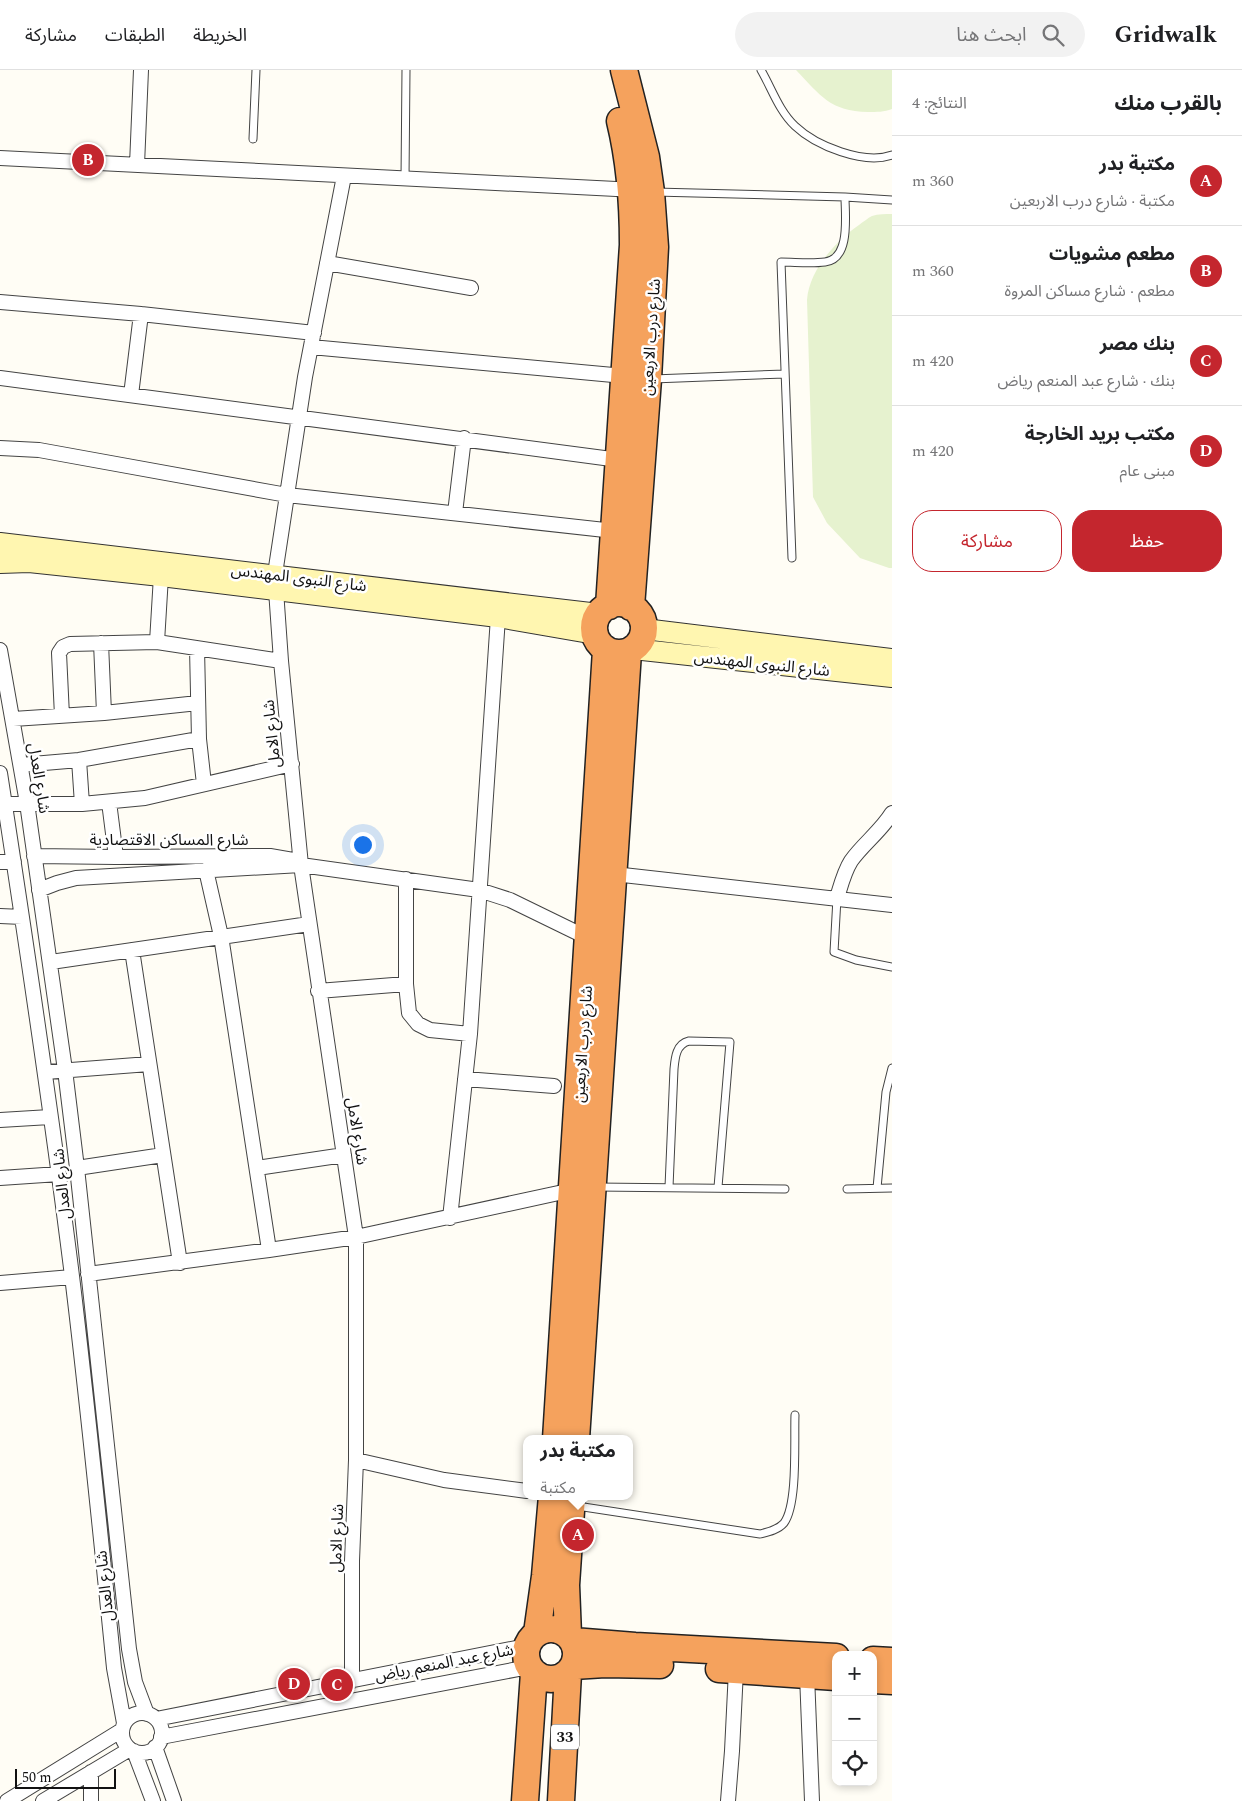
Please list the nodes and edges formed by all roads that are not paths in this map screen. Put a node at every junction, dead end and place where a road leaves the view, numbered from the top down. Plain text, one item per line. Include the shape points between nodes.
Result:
1 (141, 70) edge
2 (256, 70) edge
3 (406, 70) edge
4 (606, 70) edge
5 (624, 70) edge
6 (761, 70) edge
7 (253, 139) dead end
8 (892, 155) edge
9 (0, 158) edge
10 (137, 165) junction
11 (344, 176) junction
12 (405, 179) junction
13 (641, 191) junction
14 (845, 197) junction
15 (892, 200) edge
16 (327, 263) junction
17 (471, 288) dead end
18 (0, 302) edge
19 (141, 314) junction
20 (314, 332) junction
21 (311, 347) junction
22 (785, 374) junction
23 (636, 377) junction
24 (0, 378) edge
25 (132, 395) junction
26 (299, 417) junction
27 (464, 438) junction
28 (0, 448) edge
29 (619, 460) junction
30 (286, 495) junction
31 (455, 513) junction
32 (614, 531) junction
33 (0, 543) edge
34 (792, 558) dead end
35 (0, 564) edge
36 (161, 576) junction
37 (276, 582) junction
38 (498, 617) junction
39 (618, 630) junction
40 (157, 642) junction
41 (100, 643) junction
42 (197, 648) junction
43 (0, 650) edge
44 (892, 659) edge
45 (281, 661) junction
46 (892, 677) edge
47 (198, 703) junction
48 (104, 713) junction
49 (62, 716) junction
50 (12, 719) junction
51 (199, 739) junction
52 (79, 760) junction
53 (292, 764) junction
54 (21, 765) junction
55 (0, 773) edge
56 (204, 784) junction
57 (109, 802) junction
58 (28, 803) junction
59 (5, 804) junction
60 (82, 804) junction
61 (892, 813) edge
62 (34, 856) junction
63 (116, 857) junction
64 (0, 862) edge
65 (14, 862) junction
66 (301, 865) junction
67 (206, 870) junction
68 (614, 874) junction
69 (406, 879) junction
70 (39, 890) junction
71 (479, 890) junction
72 (837, 898) junction
73 (892, 905) edge
74 (0, 916) edge
75 (22, 917) junction
76 (309, 924) junction
77 (221, 936) junction
78 (588, 938) junction
79 (132, 950) junction
80 (50, 962) junction
81 (892, 967) edge
82 (406, 984) junction
83 (318, 990) junction
84 (470, 1034) junction
85 (149, 1064) junction
86 (892, 1068) edge
87 (65, 1070) junction
88 (45, 1072) junction
89 (465, 1079) junction
90 (554, 1086) dead end
91 (50, 1117) junction
92 (0, 1120) edge
93 (163, 1155) junction
94 (344, 1155) junction
95 (77, 1168) junction
96 (257, 1168) junction
97 (59, 1174) junction
98 (0, 1178) edge
99 (718, 1187) junction
100 (669, 1188) junction
101 (877, 1188) junction
102 (892, 1188) edge
103 (583, 1189) junction
104 (785, 1189) dead end
105 (847, 1189) dead end
106 (450, 1218) junction
107 (356, 1237) junction
108 (269, 1250) junction
109 (180, 1263) junction
110 (88, 1274) junction
111 (72, 1277) junction
112 (0, 1283) edge
113 (568, 1408) junction
114 (795, 1415) dead end
115 (557, 1435) edge
116 (575, 1435) edge
117 (356, 1460) junction
118 (523, 1490) edge
119 (565, 1500) edge
120 (565, 1500) edge
121 (571, 1500) edge
122 (571, 1654) junction
123 (531, 1655) junction
124 (832, 1657) edge
125 (877, 1660) edge
126 (892, 1661) edge
127 (736, 1670) junction
128 (807, 1675) junction
129 (832, 1677) edge
130 (359, 1679) junction
131 (877, 1680) edge
132 (892, 1681) edge
133 (328, 1686) junction
134 (369, 1697) junction
135 (332, 1704) junction
136 (151, 1716) junction
137 (123, 1726) junction
138 (158, 1742) junction
139 (132, 1750) junction
140 (91, 1772) junction
141 (7, 1801) edge
142 (43, 1801) edge
143 (91, 1801) edge
144 (153, 1801) edge
145 (174, 1801) edge
146 (525, 1801) edge
147 (561, 1801) edge
148 (728, 1801) edge
149 (812, 1801) edge

1 - 10 street
2 - 7 lane
3 - 12 lane
4 - 13 highway, شارع درب الاربعين
5 - 13 highway, شارع درب الاربعين via 646,156
6 - 8 lane via 777,102 795,126 822,144 858,157
9 - 10 street
10 - 11 street
11 - 12 street
11 - 16 street, شارع الامل
12 - 13 street
13 - 14 lane
13 - 23 highway, شارع درب الاربعين via 655,247
14 - 15 lane
14 - 22 lane via 846,229 838,254 826,262 781,262
16 - 17 street
16 - 20 street, شارع الامل
18 - 19 street
19 - 20 street
19 - 25 street
20 - 21 street, شارع الامل
21 - 23 street
21 - 26 street, شارع الامل
22 - 23 lane
22 - 34 lane
23 - 29 highway, شارع درب الاربعين
23 - 39 highway, شارع درب الاربعين
24 - 25 street
25 - 26 street
26 - 27 street
26 - 30 street, شارع الامل
27 - 29 street
27 - 31 street
28 - 30 street via 39,450
29 - 32 highway, شارع درب الاربعين
30 - 31 street
30 - 37 street, شارع الامل
31 - 32 street
32 - 39 highway, شارع درب الاربعين
33 - 37 street, شارع النبوى المهندس
35 - 36 street, شارع النبوى المهندس via 29,562
36 - 37 street, شارع النبوى المهندس
36 - 40 street
37 - 38 street, شارع النبوى المهندس
37 - 39 street, شارع النبوى المهندس
37 - 45 street, شارع الامل
38 - 39 street, شارع النبوى المهندس
38 - 71 street
39 - 44 street, شارع النبوى المهندس
39 - 46 street, شارع النبوى المهندس
39 - 68 highway, شارع درب الاربعين
39 - 78 highway, شارع درب الاربعين
40 - 41 street
40 - 42 street
41 - 48 street
41 - 49 street via 70,644 61,650
42 - 45 street
42 - 47 street
43 - 50 street, شارع العدل
45 - 53 street, شارع الامل
47 - 48 street
47 - 51 street
48 - 49 street
49 - 50 street
50 - 54 street, شارع العدل
51 - 52 street
51 - 56 street
52 - 54 street
52 - 60 street
53 - 56 street
53 - 66 street, شارع الامل
54 - 58 street, شارع العدل
55 - 59 street, شارع العدل
56 - 57 street via 146,798
57 - 60 street
57 - 63 street
58 - 59 street
58 - 60 street
58 - 62 street, شارع العدل
59 - 65 street, شارع العدل
61 - 72 street via 851,861
62 - 63 street, شارع المساكن الاقتصادية
62 - 70 street, شارع العدل
63 - 66 street, شارع المساكن الاقتصادية via 270,856 293,860
64 - 65 street
65 - 75 street, شارع العدل
66 - 67 street, شارع المساكن الاقتصادية
66 - 69 street, شارع المساكن الاقتصادية
66 - 76 street, شارع الامل
67 - 70 street, شارع المساكن الاقتصادية via 76,878
67 - 77 street
68 - 72 street
68 - 103 highway, شارع درب الاربعين
69 - 71 street, شارع المساكن الاقتصادية
69 - 82 street
70 - 80 street, شارع العدل
71 - 78 street, شارع المساكن الاقتصادية via 510,900
71 - 84 street
72 - 73 street
72 - 81 lane via 834,952
74 - 75 street
75 - 88 street, شارع العدل
76 - 77 street
76 - 83 street, شارع الامل
77 - 79 street
77 - 96 street
78 - 103 highway, شارع درب الاربعين
79 - 80 street
79 - 85 street
80 - 87 street, شارع العدل
82 - 83 street
82 - 84 street via 410,1014 418,1024 430,1030
83 - 94 street, شارع الامل
84 - 89 street
85 - 87 street
85 - 93 street
86 - 101 lane via 886,1092
87 - 88 street
87 - 95 street, شارع العدل
88 - 91 street, شارع العدل
89 - 90 street
89 - 106 street
91 - 92 street
91 - 97 street, شارع العدل
93 - 95 street
93 - 109 street
94 - 96 street
94 - 107 street, شارع الامل
95 - 110 street, شارع العدل
96 - 108 street
97 - 98 street
97 - 111 street, شارع العدل
99 - 100 lane
99 - 100 lane via 730,1042 689,1041 679,1047 676,1054
99 - 104 lane
100 - 103 lane
101 - 102 lane
101 - 105 lane
103 - 106 street
103 - 113 highway, شارع درب الاربعين
106 - 107 street
107 - 108 street
107 - 117 street, شارع الامل
108 - 109 street
109 - 110 street
110 - 136 street, شارع العدل via 129,1649 135,1682
111 - 112 street
111 - 137 street, شارع العدل
113 - 115 highway, شارع درب الاربعين
113 - 116 highway, شارع درب الاربعين
114 - 121 lane via 794,1490 784,1523 776,1529 760,1534
117 - 118 street via 444,1480
117 - 130 street, شارع الامل via 352,1561
119 - 122 highway via 566,1602
120 - 123 highway via 548,1557
122 - 123 highway via 558,1630 547,1629
122 - 123 highway via 560,1678 551,1680 542,1678
122 - 124 highway via 635,1646
122 - 127 highway via 636,1664
122 - 147 highway, 33
123 - 130 street, شارع عبد المنعم رياض
123 - 134 street, شارع عبد المنعم رياض
123 - 146 highway, 33
125 - 126 highway
127 - 128 highway
127 - 148 street
128 - 129 highway
128 - 149 street
130 - 133 street, شارع عبد المنعم رياض
130 - 134 street, شارع الامل
131 - 132 highway
133 - 135 street
133 - 136 street, شارع عبد المنعم رياض
134 - 135 street, شارع عبد المنعم رياض
135 - 138 street, شارع عبد المنعم رياض
136 - 137 street via 134,1715
136 - 138 street via 161,1728
137 - 139 street via 125,1744
137 - 141 street
138 - 139 street via 145,1752
138 - 145 street
139 - 140 street
139 - 144 street
140 - 142 street
140 - 143 street

